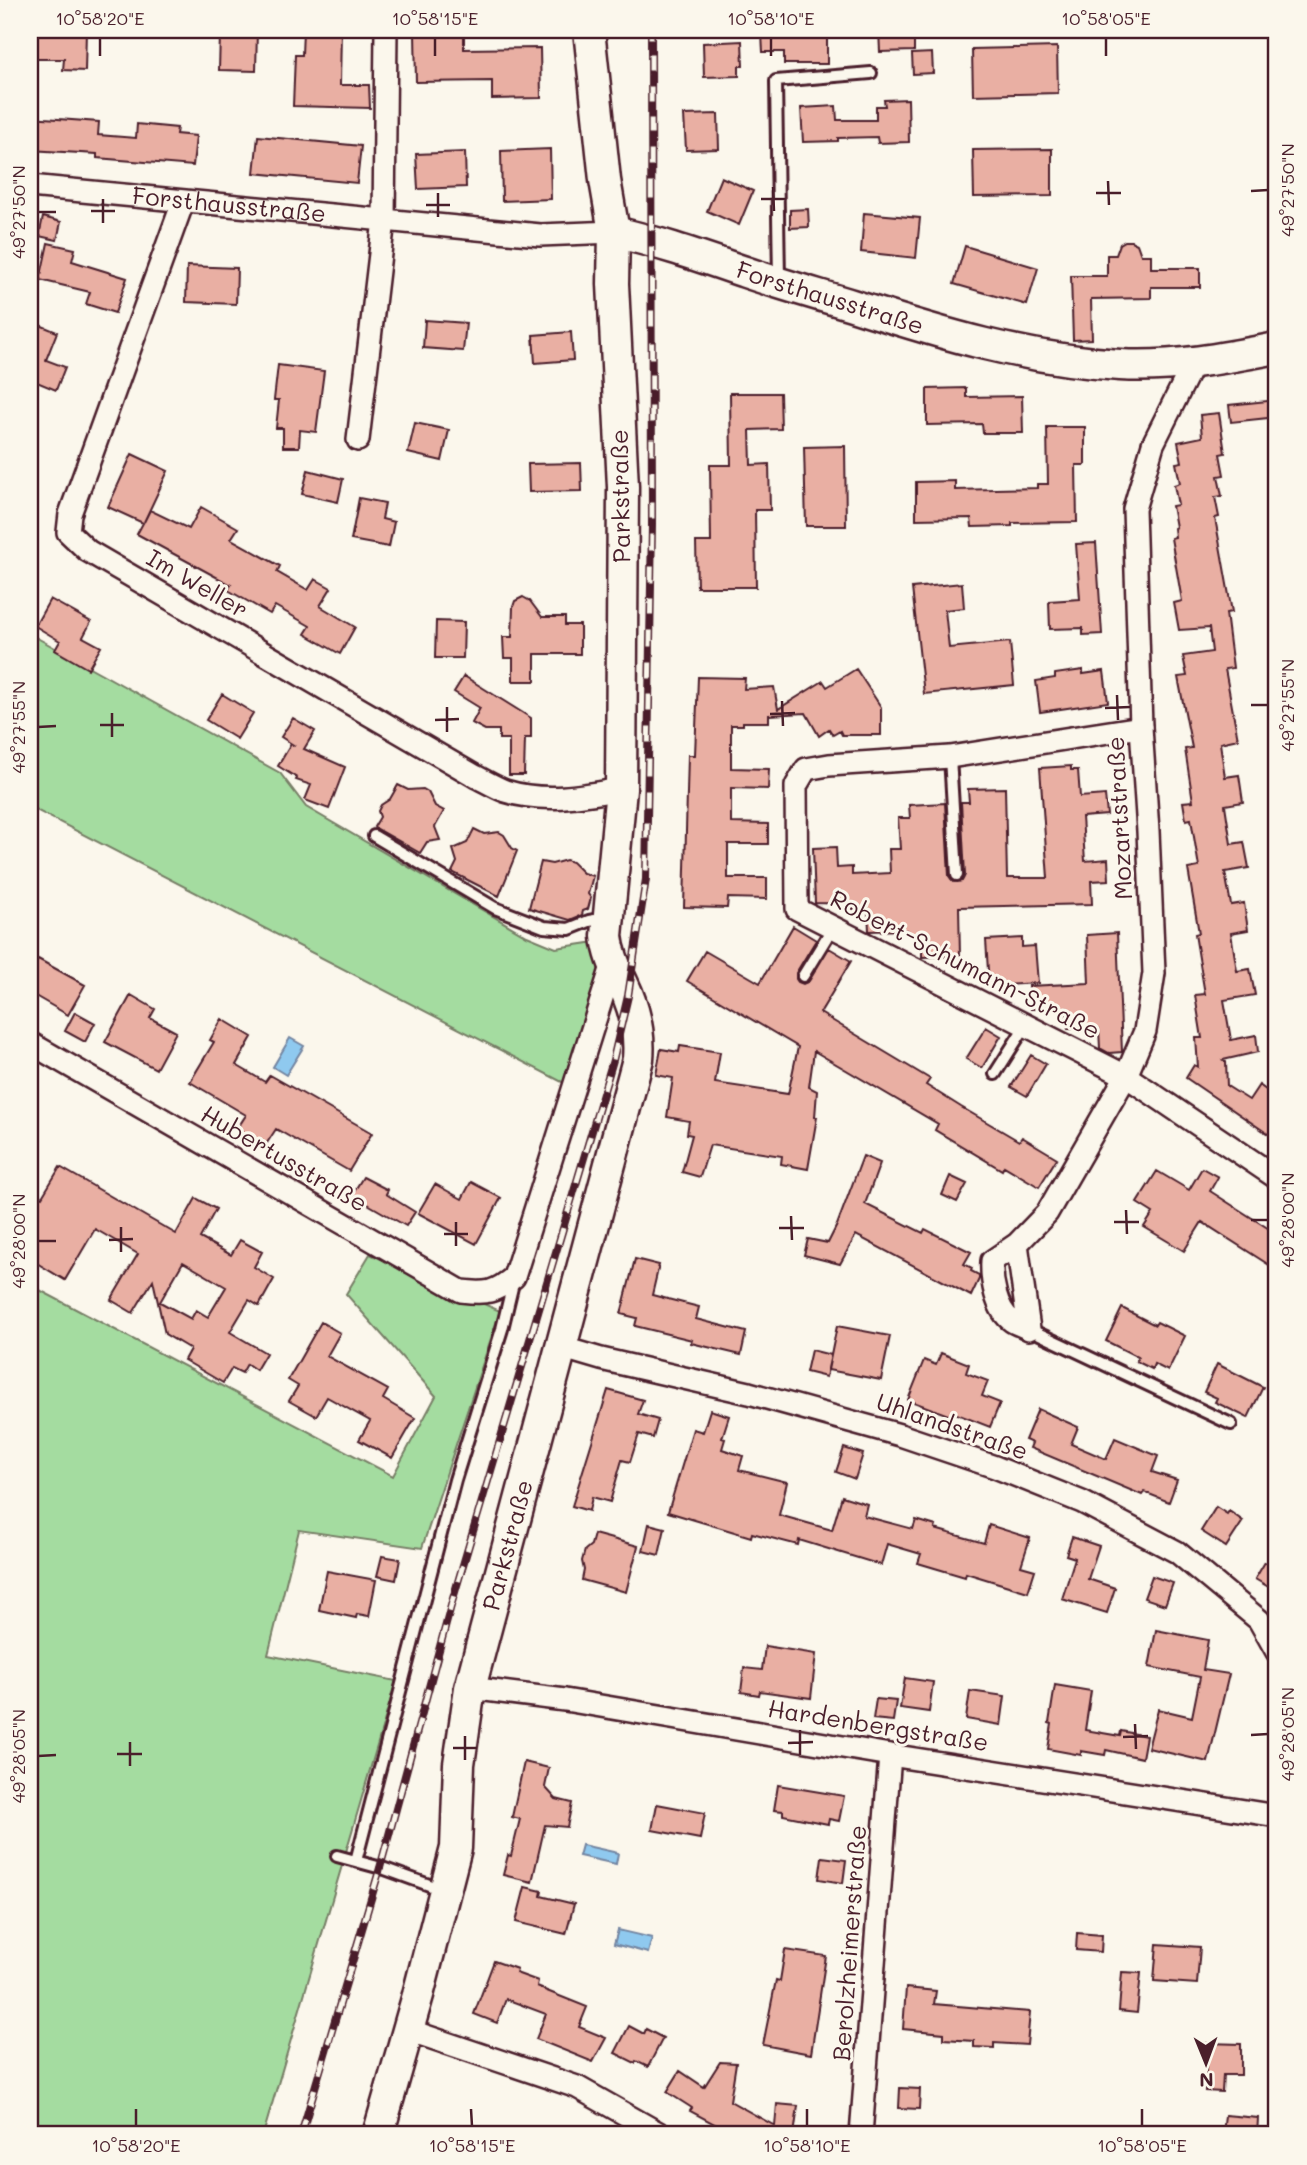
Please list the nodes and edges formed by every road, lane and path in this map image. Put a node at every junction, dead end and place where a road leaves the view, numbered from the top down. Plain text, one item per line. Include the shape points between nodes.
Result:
1 (386, 30) edge
2 (589, 30) edge
3 (871, 73) dead end
4 (30, 186) edge
5 (183, 202) junction
6 (384, 220) junction
7 (614, 232) junction
8 (779, 283) junction
9 (1277, 348) edge
10 (1193, 364) junction
11 (358, 440) dead end
12 (1141, 727) junction
13 (950, 757) junction
14 (621, 789) junction
15 (374, 836) dead end
16 (957, 875) dead end
17 (609, 917) junction
18 (832, 927) junction
19 (613, 962) junction
20 (803, 976) dead end
21 (1026, 1025) junction
22 (30, 1043) edge
23 (995, 1074) dead end
24 (1126, 1076) junction
25 (1277, 1178) edge
26 (1017, 1244) junction
27 (514, 1277) junction
28 (1029, 1329) junction
29 (559, 1347) junction
30 (1231, 1424) dead end
31 (1277, 1652) edge
32 (470, 1688) junction
33 (890, 1755) junction
34 (1277, 1816) edge
35 (337, 1856) dead end
36 (356, 1861) junction
37 (446, 1891) junction
38 (408, 2030) junction
39 (378, 2135) edge
40 (662, 2135) edge
41 (861, 2135) edge

1 - 6 street
2 - 7 street, Parkstraße
3 - 8 lane via 776,81
4 - 5 street, Forsthausstraße
5 - 6 street, Forsthausstraße
5 - 14 street, Im Weller via 70,514 68,532 89,551 504,790 532,797 569,798
6 - 7 street, Forsthausstraße via 540,235
6 - 11 street
7 - 8 street, Forsthausstraße via 652,240
7 - 14 street, Parkstraße via 623,487
8 - 10 street, Forsthausstraße via 918,327 1023,353 1122,365
9 - 10 street, Forsthausstraße
10 - 12 street, Mozartstraße via 1153,444 1134,509
12 - 13 street, Robert-Schumann-Straße
12 - 24 street, Mozartstraße via 1154,973 1145,1031
13 - 16 lane
13 - 18 street, Robert-Schumann-Straße via 806,769 796,786 797,909
14 - 17 street, Parkstraße
15 - 17 lane via 495,908 544,927 569,929
17 - 19 street, Parkstraße via 608,950
18 - 20 lane
18 - 21 street, Robert-Schumann-Straße
19 - 27 street, Parkstraße
19 - 29 street, Parkstraße via 639,1032 638,1059
21 - 23 lane
21 - 24 street, Robert-Schumann-Straße
22 - 27 street, Hubertusstraße via 461,1291 500,1289
24 - 25 street, Robert-Schumann-Straße
24 - 26 street, Mozartstraße via 1047,1213
26 - 28 street
26 - 28 street, Mozartstraße via 992,1261 992,1271 1003,1312
27 - 36 lane via 455,1480
28 - 30 lane
29 - 31 street, Uhlandstraße via 900,1435 1082,1502 1177,1552 1259,1620
29 - 32 street, Parkstraße
32 - 33 street, Hardenbergstraße
32 - 37 street, Parkstraße via 459,1764 456,1848
33 - 34 street, Hardenbergstraße
33 - 41 street, Berolzheimerstraße
35 - 36 lane
36 - 37 lane
37 - 38 street, Parkstraße
38 - 39 street, Parkstraße
38 - 40 street via 578,2087

